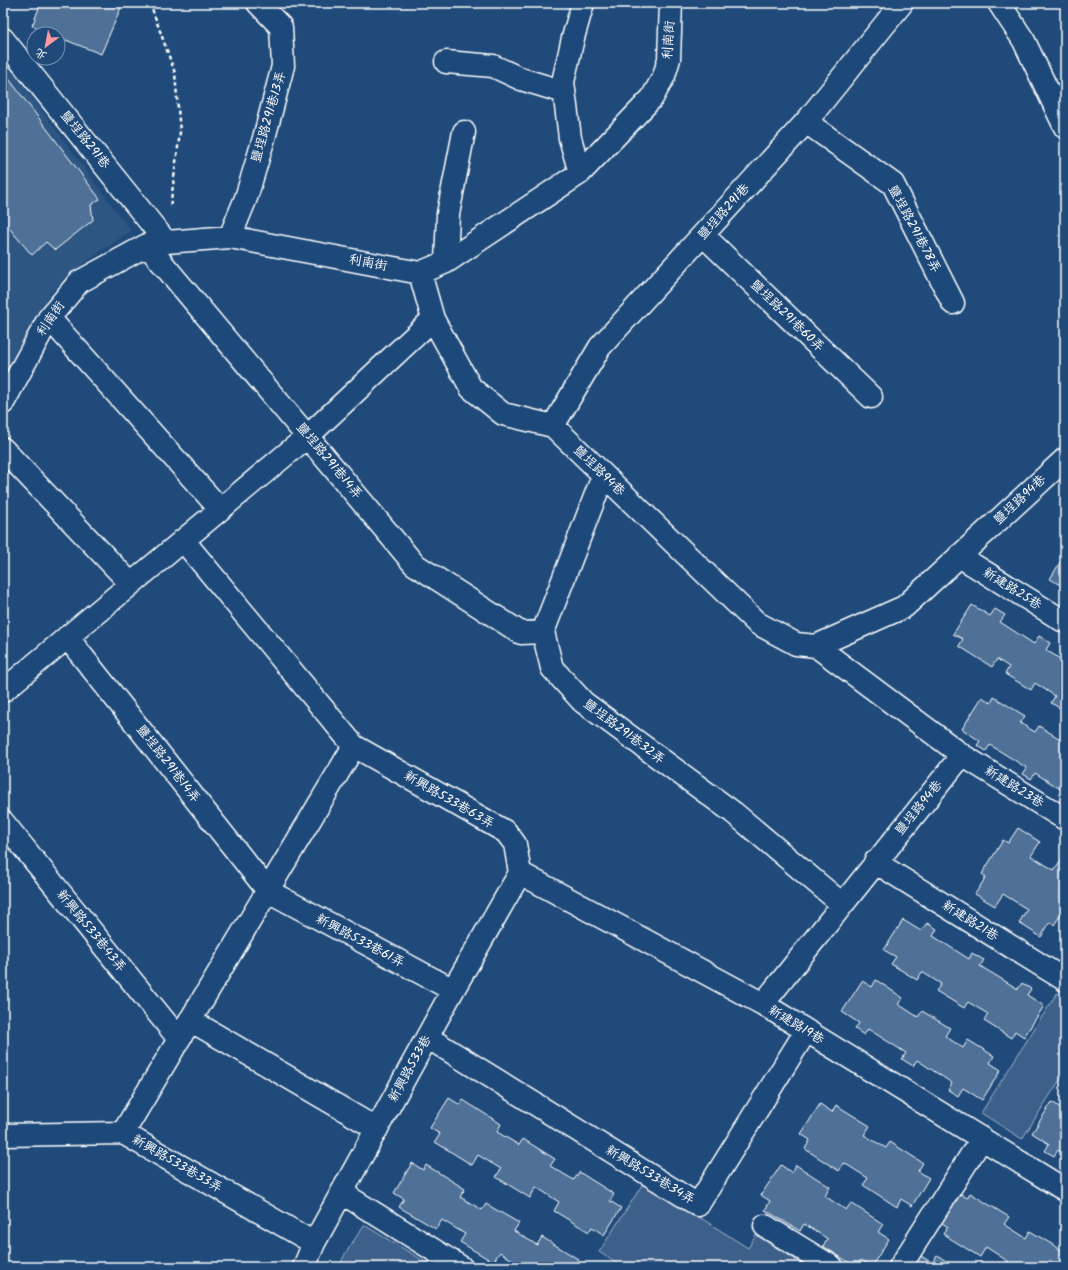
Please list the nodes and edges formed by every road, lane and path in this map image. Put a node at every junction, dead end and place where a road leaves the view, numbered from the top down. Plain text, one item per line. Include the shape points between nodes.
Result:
1 (150, 3) edge
2 (258, 3) edge
3 (583, 3) edge
4 (671, 3) edge
5 (902, 3) edge
6 (999, 3) edge
7 (3, 39) edge
8 (446, 62) dead end
9 (564, 92) junction
10 (806, 122) junction
11 (1065, 127) edge
12 (464, 132) dead end
13 (580, 173) junction
14 (704, 235) junction
15 (230, 237) junction
16 (157, 239) junction
17 (446, 262) junction
18 (420, 273) junction
19 (953, 303) dead end
20 (49, 318) junction
21 (433, 319) junction
22 (871, 397) dead end
23 (3, 403) edge
24 (553, 426) junction
25 (308, 436) junction
26 (3, 449) edge
27 (1065, 459) edge
28 (604, 476) junction
29 (220, 509) junction
30 (183, 540) junction
31 (959, 556) junction
32 (131, 584) junction
33 (1065, 622) edge
34 (543, 632) junction
35 (67, 638) junction
36 (816, 646) junction
37 (3, 691) edge
38 (354, 746) junction
39 (962, 755) junction
40 (1065, 819) edge
41 (3, 822) edge
42 (875, 862) junction
43 (520, 873) junction
44 (268, 891) junction
45 (842, 904) junction
46 (1065, 980) edge
47 (453, 990) junction
48 (763, 1004) junction
49 (190, 1020) junction
50 (806, 1031) junction
51 (427, 1038) junction
52 (179, 1039) junction
53 (377, 1129) junction
54 (123, 1133) junction
55 (3, 1135) edge
56 (982, 1138) junction
57 (1065, 1190) edge
58 (342, 1193) junction
59 (765, 1226) dead end
60 (314, 1243) junction
61 (304, 1267) edge
62 (461, 1267) edge
63 (832, 1267) edge
64 (900, 1267) edge

1 - 16 path via 174,73 180,132 169,216
2 - 15 street, 鹽埕路291巷13弄 via 281,27 283,66 246,198
3 - 9 street via 563,82
4 - 13 street, 利南街 via 669,59 664,76 652,98
5 - 10 street, 鹽埕路291巷
6 - 11 street via 1024,41
7 - 16 street, 鹽埕路291巷
8 - 9 street via 493,66 521,79
9 - 13 street via 570,138
10 - 14 street, 鹽埕路291巷
10 - 19 street, 鹽埕路291巷78弄 via 893,184
12 - 17 street via 448,214
13 - 17 street, 利南街
14 - 22 street, 鹽埕路291巷60弄
14 - 24 street, 鹽埕路291巷 via 600,347
15 - 16 street, 利南街
15 - 18 street, 利南街
16 - 20 street, 利南街 via 79,282
16 - 25 street, 鹽埕路291巷14弄
17 - 18 street, 利南街
18 - 21 street
20 - 23 street, 利南街
20 - 29 street
21 - 24 street via 471,388 503,414
21 - 25 street
24 - 28 street, 鹽埕路94巷
25 - 29 street
25 - 34 street, 鹽埕路291巷14弄 via 414,564 521,633
26 - 32 street
27 - 31 street, 鹽埕路94巷
28 - 34 street
28 - 36 street, 鹽埕路94巷 via 757,623 796,644
29 - 30 street
30 - 32 street
30 - 38 street
31 - 33 street, 新建路25巷
31 - 36 street, 鹽埕路94巷 via 904,607
32 - 35 street
34 - 45 street, 鹽埕路291巷32弄 via 552,668 583,702 734,813
35 - 37 street
35 - 44 street, 鹽埕路291巷14弄
36 - 39 street
38 - 43 street, 新興路533巷63弄 via 506,832 515,844
38 - 44 street
39 - 40 street, 新建路23巷
39 - 42 street, 鹽埕路94巷
41 - 52 street, 新興路533巷43弄
42 - 45 street, 鹽埕路94巷
42 - 46 street, 新建路21巷
43 - 47 street, 新興路533巷
43 - 48 street, 新建路19巷
44 - 47 street, 新興路533巷61弄
44 - 49 street
45 - 48 street, 鹽埕路94巷
47 - 51 street, 新興路533巷
48 - 50 street, 新建路19巷
49 - 52 street
49 - 53 street
50 - 51 street, 新興路533巷34弄 via 698,1205
50 - 56 street, 新建路19巷
51 - 53 street, 新興路533巷
52 - 54 street
53 - 58 street, 新興路533巷
54 - 55 street, 新興路533巷33弄
54 - 60 street, 新興路533巷33弄
56 - 57 street, 新建路19巷
56 - 64 street
58 - 60 street, 新興路533巷
58 - 62 street
59 - 63 street
60 - 61 street, 新興路533巷

